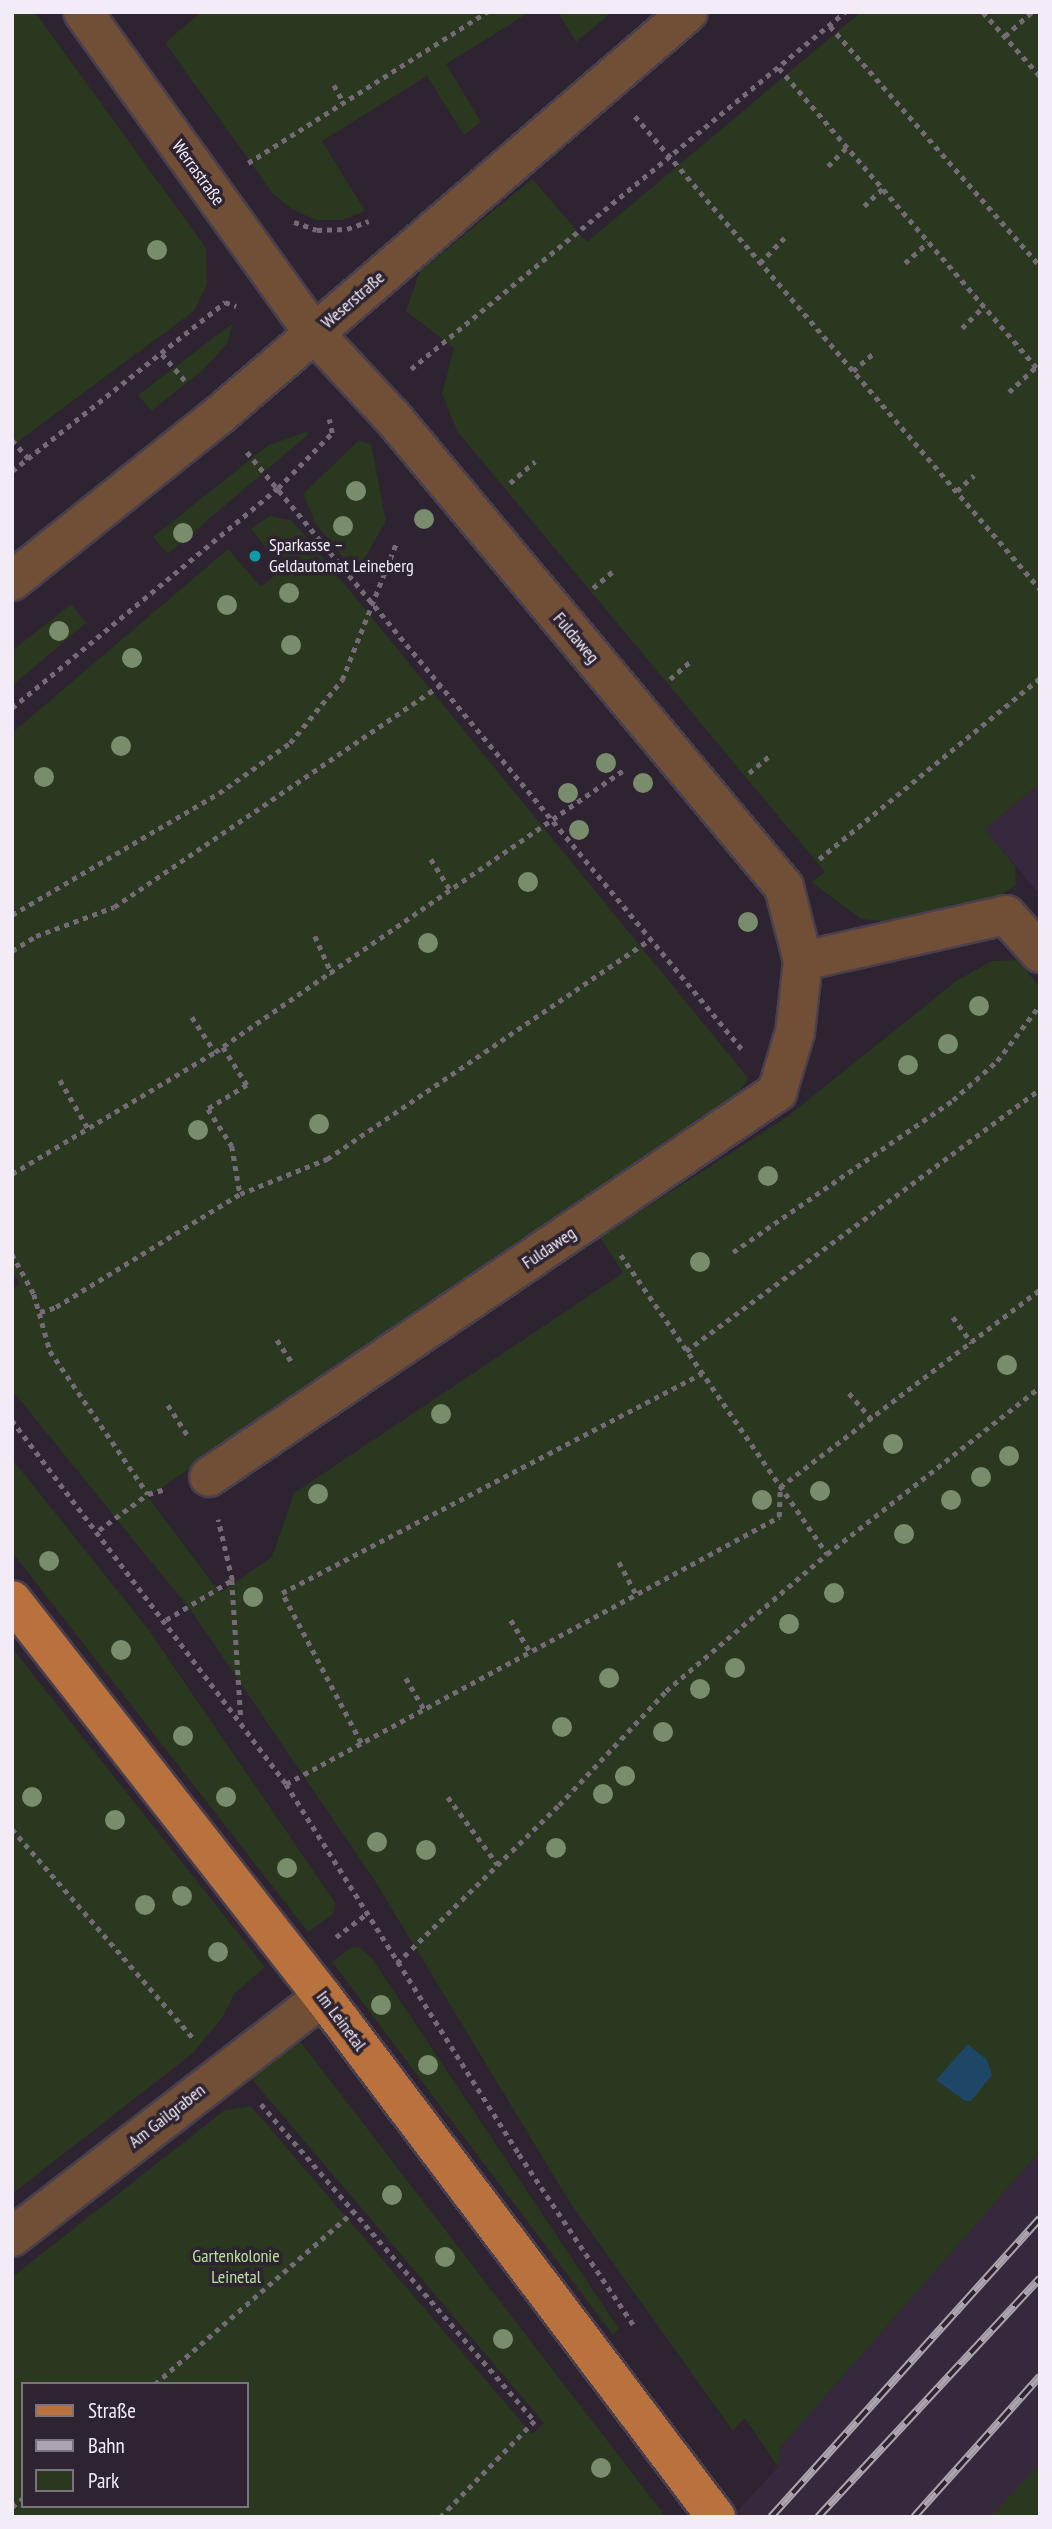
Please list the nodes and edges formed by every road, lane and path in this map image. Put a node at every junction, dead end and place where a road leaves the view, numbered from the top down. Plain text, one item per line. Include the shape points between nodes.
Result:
1 (83, 12) edge
2 (487, 12) edge
3 (688, 12) edge
4 (845, 12) edge
5 (983, 12) edge
6 (1032, 12) edge
7 (830, 26) junction
8 (1005, 36) junction
9 (779, 68) junction
10 (1040, 76) edge
11 (607, 81) junction
12 (334, 85) dead end
13 (344, 103) junction
14 (847, 148) junction
15 (671, 160) junction
16 (828, 166) dead end
17 (208, 188) junction
18 (882, 189) junction
19 (864, 206) dead end
20 (382, 213) dead end
21 (289, 220) dead end
22 (784, 238) dead end
23 (928, 242) junction
24 (760, 263) junction
25 (905, 263) dead end
26 (1040, 266) edge
27 (984, 306) junction
28 (962, 328) dead end
29 (314, 333) junction
30 (875, 352) dead end
31 (162, 354) dead end
32 (1038, 369) edge
33 (853, 371) junction
34 (1009, 392) dead end
35 (375, 398) junction
36 (217, 417) junction
37 (332, 433) dead end
38 (12, 440) edge
39 (29, 459) dead end
40 (974, 475) dead end
41 (957, 491) junction
42 (397, 541) dead end
43 (12, 582) edge
44 (1040, 589) edge
45 (374, 604) junction
46 (1040, 678) edge
47 (441, 685) junction
48 (661, 740) junction
49 (554, 822) junction
50 (431, 859) dead end
51 (784, 887) junction
52 (452, 892) junction
53 (12, 915) edge
54 (315, 936) dead end
55 (651, 939) junction
56 (12, 951) edge
57 (1040, 953) edge
58 (803, 961) junction
59 (332, 974) junction
60 (1040, 1004) edge
61 (192, 1017) dead end
62 (223, 1047) junction
63 (215, 1052) junction
64 (60, 1080) dead end
65 (1038, 1091) edge
66 (777, 1092) junction
67 (89, 1130) junction
68 (12, 1174) edge
69 (240, 1194) junction
70 (595, 1217) junction
71 (733, 1252) dead end
72 (12, 1254) edge
73 (1040, 1290) edge
74 (40, 1312) junction
75 (953, 1317) dead end
76 (972, 1343) junction
77 (686, 1351) junction
78 (702, 1373) junction
79 (1040, 1387) edge
80 (849, 1392) dead end
81 (872, 1419) junction
82 (12, 1420) edge
83 (209, 1477) dead end
84 (780, 1488) junction
85 (99, 1530) junction
86 (827, 1555) junction
87 (619, 1562) dead end
88 (232, 1580) dead end
89 (208, 1594) dead end
90 (636, 1594) junction
91 (12, 1600) edge
92 (166, 1620) junction
93 (512, 1620) dead end
94 (530, 1652) junction
95 (406, 1678) dead end
96 (424, 1709) junction
97 (242, 1721) junction
98 (361, 1743) junction
99 (286, 1784) junction
100 (448, 1797) dead end
101 (12, 1829) edge
102 (498, 1865) junction
103 (397, 1963) junction
104 (323, 1997) junction
105 (196, 2042) dead end
106 (222, 2074) junction
107 (354, 2211) junction
108 (12, 2237) edge
109 (641, 2336) dead end
110 (157, 2382) edge
111 (441, 2517) edge
112 (716, 2517) edge

1 - 17 street, Werrastraße
2 - 13 path
3 - 11 street, Weserstraße
4 - 7 path
5 - 8 path
6 - 8 path
7 - 9 path
7 - 26 path
8 - 10 path
9 - 14 path
9 - 15 path
11 - 15 path
11 - 29 street, Weserstraße
12 - 13 path
13 - 17 path
14 - 16 path
14 - 18 path
15 - 24 path
15 - 35 path
17 - 29 street, Werrastraße
18 - 19 path
18 - 23 path
20 - 21 path via 347,229 317,230
22 - 24 path
23 - 25 path
23 - 27 path
24 - 33 path
27 - 28 path
27 - 32 path
29 - 35 street, Fuldaweg
29 - 36 street, Weserstraße
30 - 33 path
31 - 36 path
32 - 34 path
33 - 41 path
35 - 37 path
35 - 48 street, Fuldaweg
36 - 43 street, Weserstraße
36 - 45 path
38 - 39 path
40 - 41 path
41 - 44 path
42 - 45 path
45 - 47 path
45 - 53 path via 342,680 290,743 219,793
46 - 51 path
47 - 49 path
47 - 56 path via 114,907 36,936
48 - 49 path
48 - 51 street, Fuldaweg
49 - 52 path
49 - 55 path
50 - 52 path
51 - 58 street, Fuldaweg
52 - 59 path
54 - 59 path
55 - 66 path
55 - 69 path via 327,1159
57 - 58 street via 1006,915
58 - 66 street, Fuldaweg via 795,1032
59 - 62 path
60 - 71 path via 998,1060 953,1100
61 - 63 path
62 - 63 path
62 - 69 path via 247,1084 208,1109 232,1146
63 - 67 path
64 - 67 path
65 - 77 path
66 - 70 street, Fuldaweg
67 - 68 path
69 - 74 path via 56,1307
70 - 77 path
70 - 83 street, Fuldaweg
72 - 74 path
73 - 76 path
74 - 85 path via 50,1351 148,1494
75 - 76 path
76 - 81 path
77 - 78 path
78 - 84 path
78 - 98 path via 282,1593
79 - 86 path
80 - 81 path
81 - 84 path
82 - 85 path
84 - 86 path
84 - 90 path via 779,1517
85 - 92 path
86 - 102 path via 666,1691
87 - 90 path
88 - 97 path
89 - 92 path
90 - 94 path
91 - 104 main road, Im Leinetal
92 - 97 path
93 - 94 path
94 - 96 path
95 - 96 path
96 - 98 path
97 - 99 path
98 - 99 path
99 - 103 path
100 - 102 path
101 - 105 path
102 - 103 path
103 - 109 path
104 - 106 street, Am Gailgraben
104 - 112 main road, Im Leinetal
106 - 107 path via 257,2099
106 - 108 street, Am Gailgraben
107 - 110 path
107 - 111 path via 535,2421

